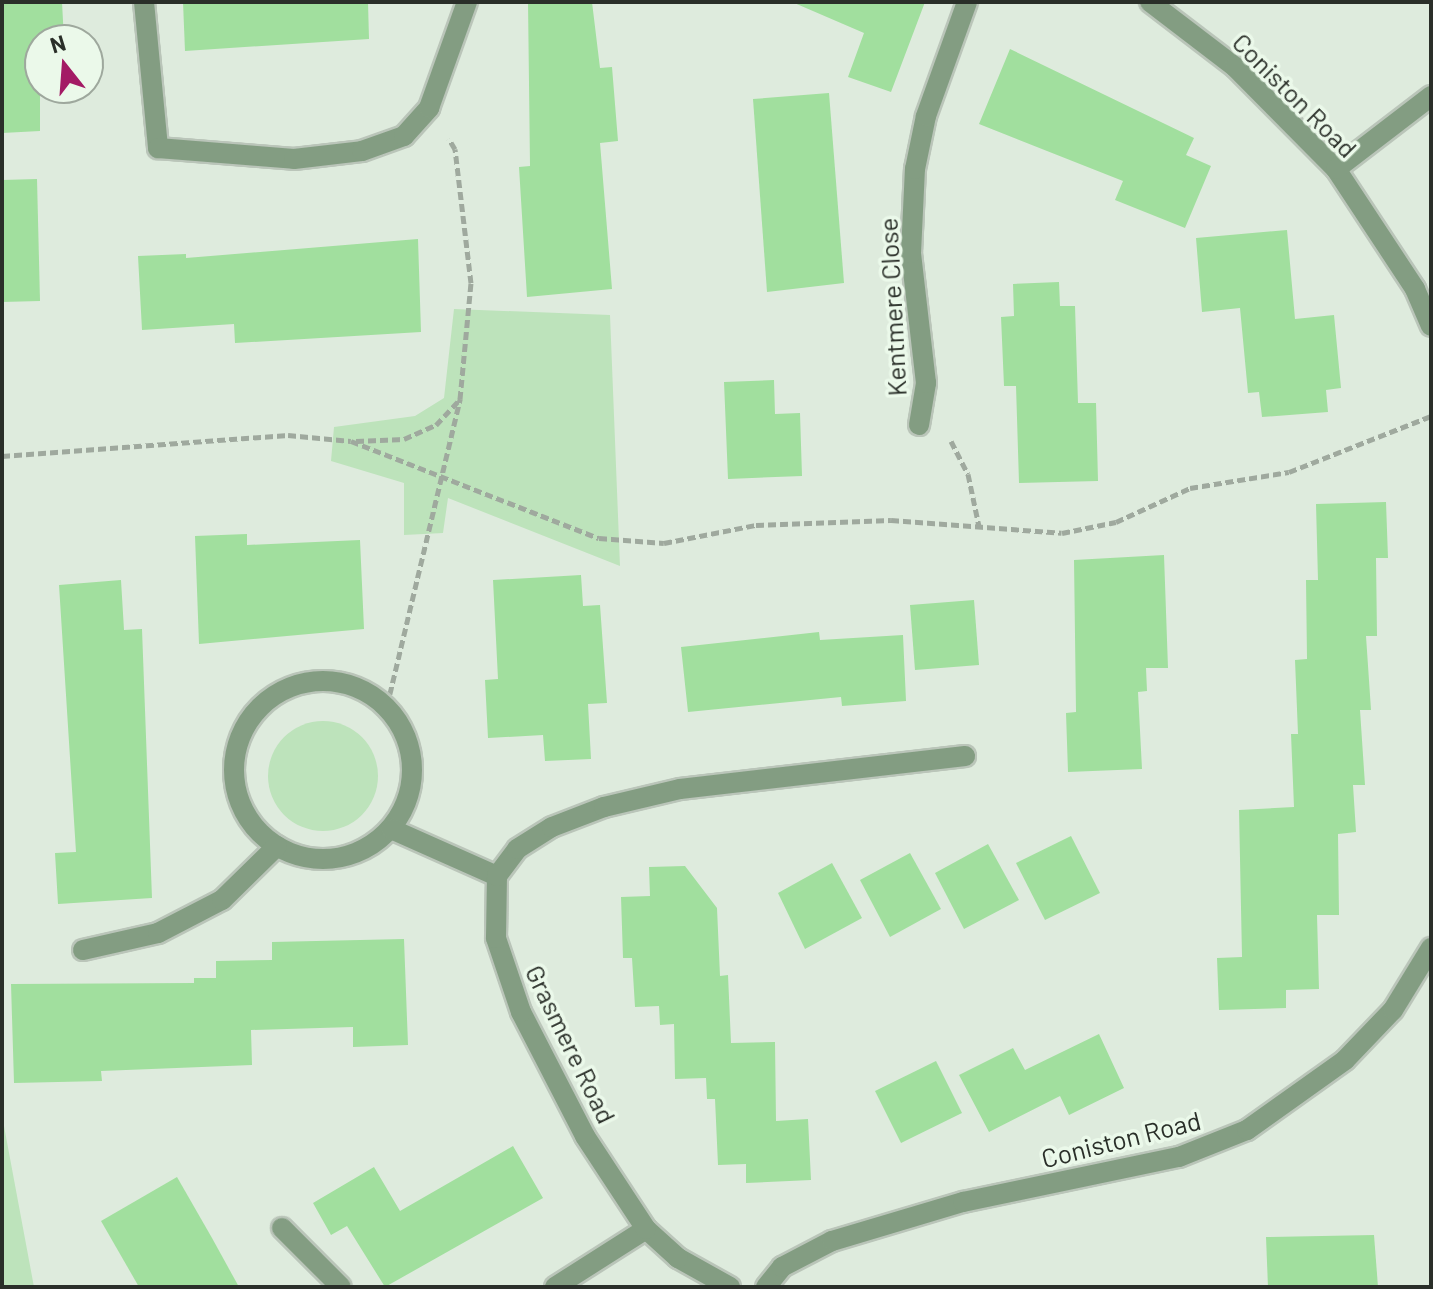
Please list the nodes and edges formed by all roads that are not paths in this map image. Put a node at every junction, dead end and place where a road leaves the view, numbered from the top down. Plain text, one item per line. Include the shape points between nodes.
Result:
1 (144, 2) edge
2 (467, 2) edge
3 (967, 2) edge
4 (1150, 2) edge
5 (1431, 96) edge
6 (1336, 169) junction
7 (1431, 326) edge
8 (919, 425) road end
9 (965, 756) dead end
10 (391, 829) junction
11 (277, 846) junction
12 (497, 876) junction
13 (1431, 948) edge
14 (83, 950) dead end
15 (282, 1228) dead end
16 (646, 1229) junction
17 (341, 1287) edge
18 (555, 1287) edge
19 (730, 1287) edge
20 (766, 1287) edge

1 - 2 street via 158,148 294,159 362,151 404,136 429,108
3 - 8 street, Kentmere Close via 926,116 915,169 911,253 926,383
4 - 6 street, Coniston Road via 1235,67
5 - 6 street
6 - 7 street, Coniston Road via 1415,289
9 - 12 street via 680,789 604,807 552,827 517,849
10 - 11 street via 367,848 338,858 306,857
10 - 11 street via 409,797 413,765 407,736 387,706 362,688 329,680 299,684 270,697 251,717 237,744 234,775 239,799 254,826
10 - 12 street
11 - 14 street via 222,900 158,933
12 - 16 street, Grasmere Road via 496,938 521,1012 585,1136
13 - 20 street, Coniston Road via 1393,1010 1345,1060 1247,1130 1179,1157 963,1202 832,1241 782,1267
15 - 17 street
16 - 18 street
16 - 19 street, Grasmere Road via 678,1258

